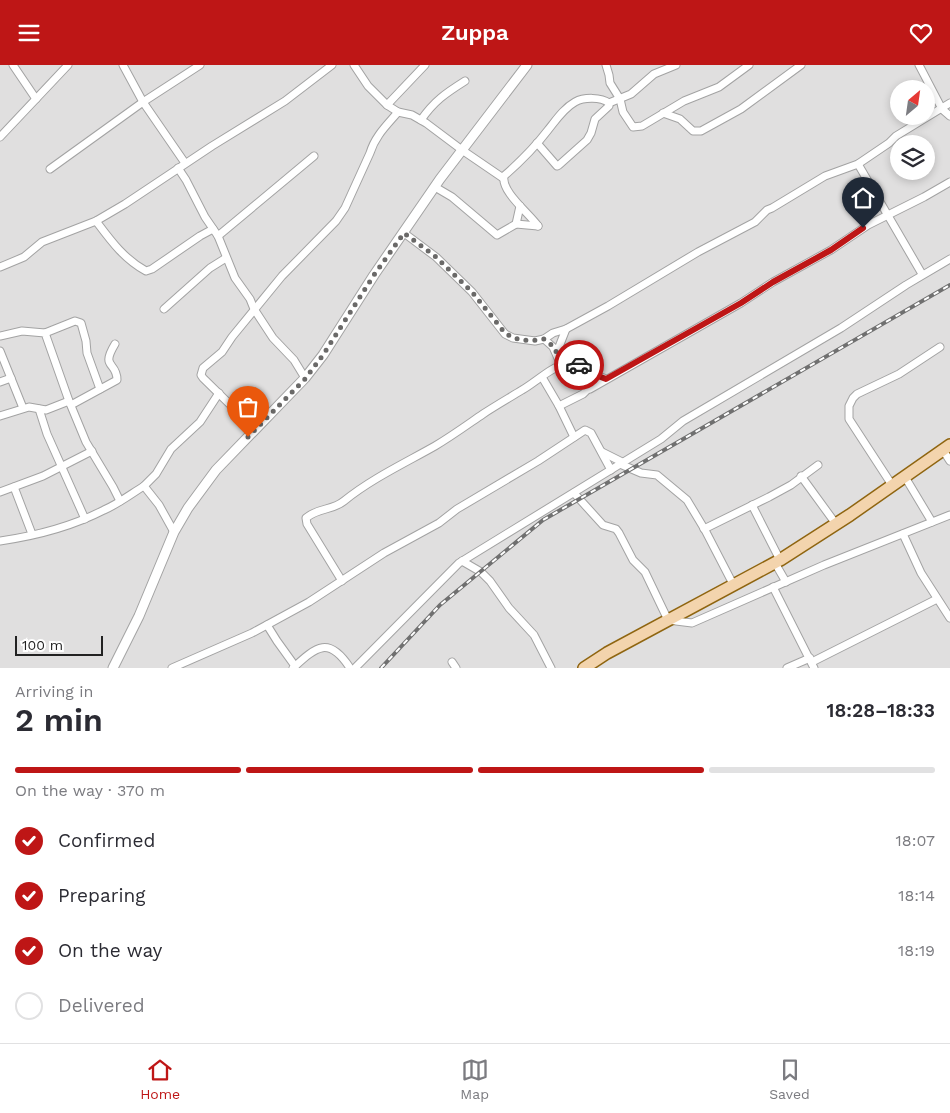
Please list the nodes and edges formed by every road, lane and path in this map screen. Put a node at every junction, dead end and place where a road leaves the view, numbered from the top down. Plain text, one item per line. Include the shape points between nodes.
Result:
1 (13, 65) edge
2 (68, 65) edge
3 (123, 65) edge
4 (332, 65) edge
5 (354, 65) edge
6 (425, 65) edge
7 (527, 65) edge
8 (606, 65) edge
9 (676, 65) edge
10 (749, 65) edge
11 (802, 65) edge
12 (919, 65) edge
13 (195, 67) edge
14 (464, 81) dead end
15 (36, 99) junction
16 (620, 99) junction
17 (143, 102) junction
18 (609, 103) junction
19 (950, 103) edge
20 (387, 105) junction
21 (942, 109) junction
22 (398, 112) junction
23 (663, 113) junction
24 (950, 116) edge
25 (421, 120) junction
26 (1, 134) edge
27 (537, 143) junction
28 (462, 150) junction
29 (314, 156) dead end
30 (185, 163) junction
31 (858, 164) junction
32 (178, 168) junction
33 (50, 169) dead end
34 (503, 178) junction
35 (950, 183) edge
36 (435, 187) junction
37 (520, 206) junction
38 (887, 216) junction
39 (96, 221) junction
40 (516, 224) junction
41 (213, 229) junction
42 (404, 233) junction
43 (218, 236) junction
44 (226, 258) junction
45 (950, 259) edge
46 (0, 267) edge
47 (922, 274) junction
48 (164, 309) dead end
49 (254, 309) junction
50 (566, 329) junction
51 (45, 333) junction
52 (0, 336) edge
53 (544, 339) junction
54 (115, 344) dead end
55 (940, 347) dead end
56 (0, 351) edge
57 (557, 352) junction
58 (562, 365) junction
59 (588, 372) junction
60 (542, 377) junction
61 (11, 378) junction
62 (305, 379) junction
63 (606, 379) junction
64 (0, 382) edge
65 (100, 389) junction
66 (588, 391) junction
67 (219, 393) junction
68 (70, 403) junction
69 (559, 406) junction
70 (23, 408) junction
71 (39, 409) junction
72 (0, 416) edge
73 (255, 429) junction
74 (574, 437) junction
75 (947, 447) edge
76 (92, 451) junction
77 (601, 452) junction
78 (950, 461) edge
79 (621, 463) junction
80 (818, 465) dead end
81 (62, 467) junction
82 (611, 470) junction
83 (800, 476) junction
84 (906, 477) junction
85 (892, 485) junction
86 (144, 486) junction
87 (14, 487) junction
88 (0, 492) edge
89 (574, 493) junction
90 (120, 501) junction
91 (752, 505) junction
92 (950, 515) edge
93 (85, 519) junction
94 (932, 522) junction
95 (836, 524) junction
96 (704, 529) junction
97 (174, 532) junction
98 (32, 534) junction
99 (903, 534) junction
100 (0, 541) edge
101 (462, 561) junction
102 (777, 561) junction
103 (342, 581) junction
104 (786, 582) junction
105 (734, 586) junction
106 (773, 587) junction
107 (937, 599) junction
108 (950, 618) edge
109 (668, 620) junction
110 (267, 625) junction
111 (812, 663) edge
112 (294, 667) edge
113 (586, 667) edge
114 (113, 668) edge
115 (172, 668) edge
116 (350, 668) edge
117 (355, 668) edge
118 (550, 668) edge
119 (787, 668) edge

1 - 15 street
2 - 15 street
3 - 17 street
4 - 30 street via 286,101
5 - 20 street via 368,86
6 - 20 street
7 - 28 street
8 - 16 street via 610,83
9 - 16 street via 654,75
10 - 23 street via 719,87
11 - 23 street via 741,109 700,131 693,131 680,119
12 - 21 street
13 - 17 street
14 - 25 street via 438,99
15 - 26 street
16 - 18 street
16 - 23 street via 633,127 642,126
17 - 30 street
17 - 33 street
18 - 27 street via 593,99 576,101
18 - 27 street via 595,119 587,140 559,165
19 - 21 street
20 - 22 street
21 - 24 street
21 - 31 street via 896,136
22 - 25 street
22 - 49 street via 378,135 336,221
25 - 28 street
27 - 34 street
28 - 34 street
28 - 36 street
29 - 43 street
30 - 32 street
31 - 38 street
31 - 50 street via 813,182 767,210 755,222
32 - 39 street
32 - 41 street
34 - 37 street
35 - 38 street
36 - 40 street via 497,235
36 - 42 street
37 - 40 street
37 - 40 street via 538,226
38 - 47 street
38 - 63 street
39 - 41 street via 116,249 146,271
39 - 46 street via 42,242 24,257
41 - 43 street
42 - 53 street via 436,257 472,292 505,333 525,341
42 - 62 street
43 - 44 street
44 - 48 street
44 - 49 street
45 - 47 street
47 - 79 street via 841,328 683,421 661,439
49 - 62 street
49 - 67 street via 222,352 203,367 203,378
50 - 53 street
50 - 57 street
51 - 52 street via 22,331
51 - 65 street via 75,321 81,323 87,353
51 - 68 street
53 - 57 street
54 - 65 street via 108,360 117,380
55 - 85 street via 899,374 857,394 849,406 849,419
56 - 61 street
57 - 58 street
58 - 59 street via 575,363
58 - 60 street
59 - 63 street
59 - 66 street via 592,383
60 - 69 street
60 - 103 street via 338,505 320,509 306,518 306,524
61 - 64 street
61 - 70 street
62 - 73 street
63 - 66 street
65 - 68 street
66 - 69 street
67 - 73 street
67 - 86 street via 200,422 171,449 156,474
68 - 71 street
68 - 76 street
69 - 74 street
70 - 71 street
70 - 72 street
71 - 81 street
73 - 97 street via 216,470
74 - 77 street via 589,431
74 - 103 street
75 - 78 street
75 - 84 main road
76 - 81 street
76 - 90 street
77 - 79 street
77 - 82 street
79 - 82 street
79 - 96 street via 667,481 687,499
80 - 83 street
81 - 87 street
81 - 93 street
82 - 89 street
83 - 91 street via 791,485
83 - 95 street
84 - 85 main road
84 - 94 street
85 - 95 main road
86 - 90 street
86 - 97 street
87 - 88 street
87 - 98 street
89 - 101 street
89 - 109 street via 603,525 619,533 633,560 645,572
90 - 93 street
91 - 96 street
91 - 102 street
92 - 94 street
93 - 98 street
94 - 99 street
95 - 102 main road
96 - 105 street
97 - 114 street
98 - 100 street
99 - 104 street
99 - 107 street
101 - 117 street
101 - 118 street via 481,571 490,581 508,608 534,635
102 - 104 street
102 - 105 main road
103 - 110 street
104 - 106 street
105 - 109 main road
106 - 109 street via 692,623
106 - 111 street
107 - 108 street
107 - 111 street
109 - 113 main road
110 - 112 street
110 - 115 street
111 - 119 street
112 - 116 street via 325,647 336,650

